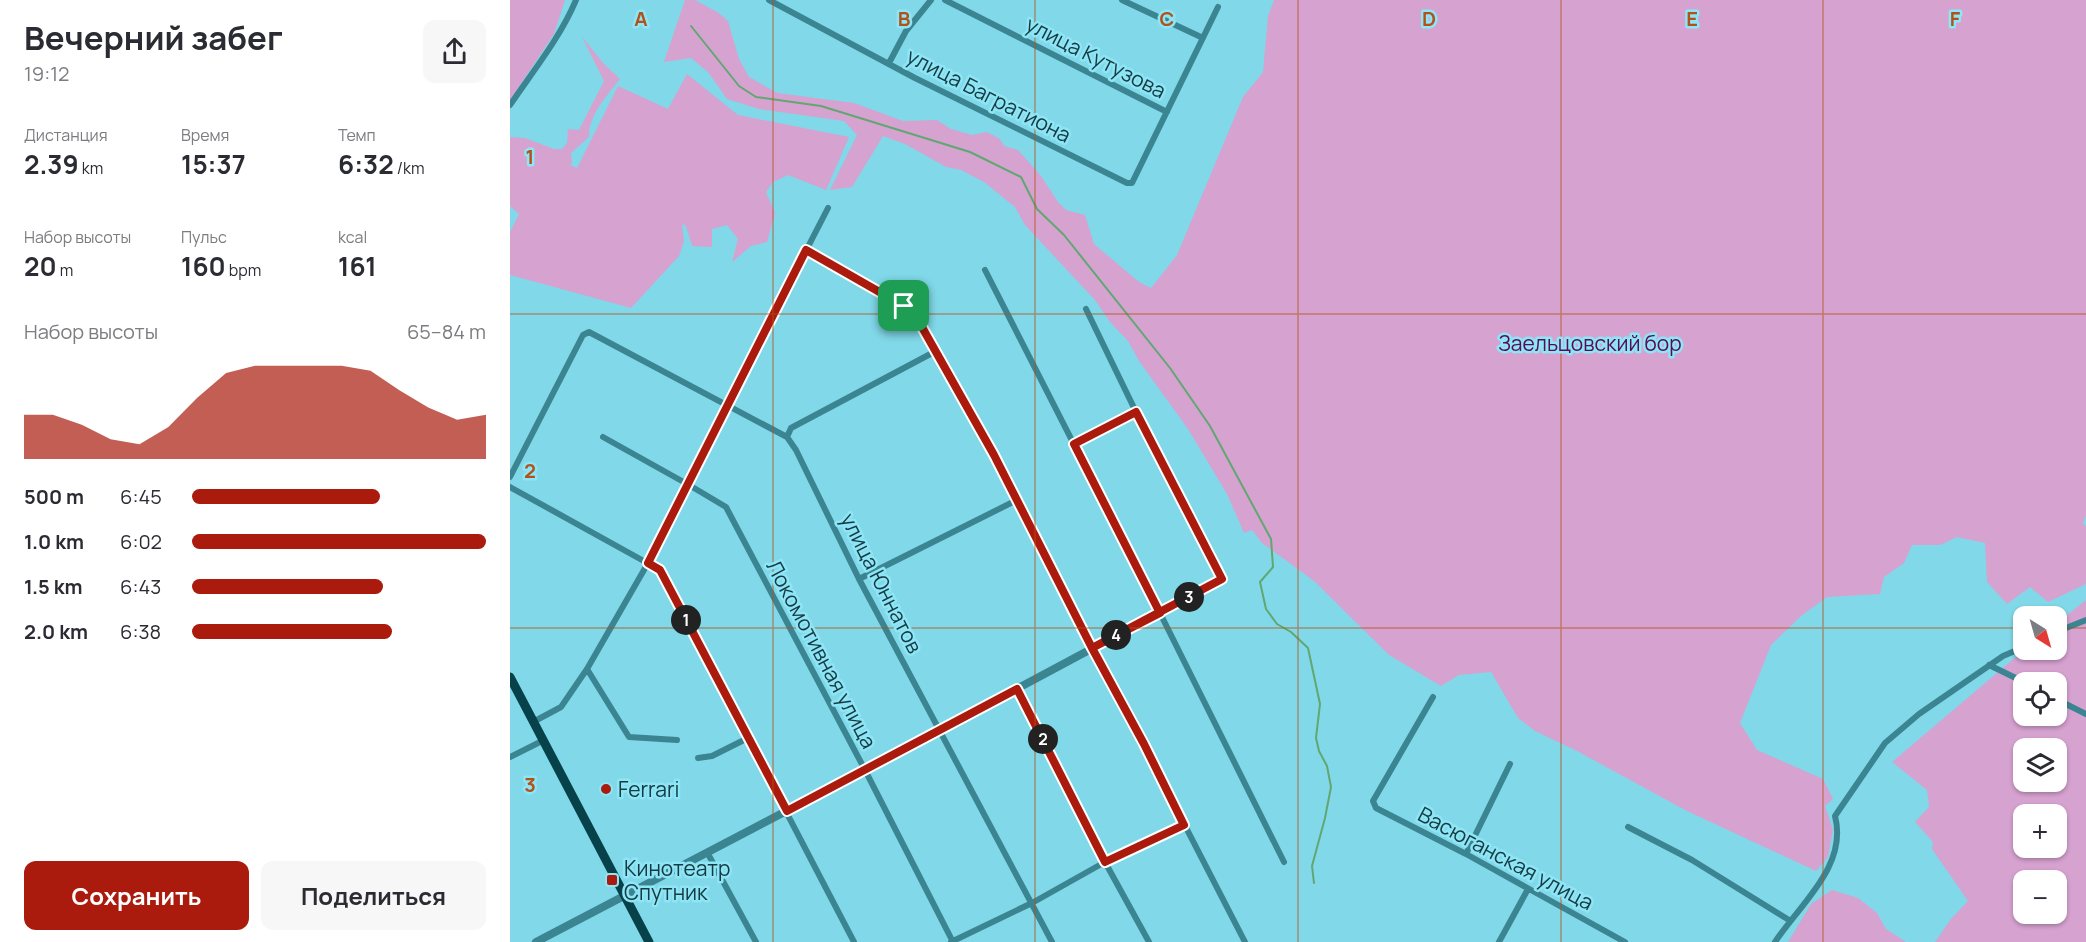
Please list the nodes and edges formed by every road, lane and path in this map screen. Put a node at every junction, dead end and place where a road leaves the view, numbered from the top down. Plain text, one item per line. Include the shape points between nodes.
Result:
1 (576, 0) edge
2 (769, 0) edge
3 (931, 0) edge
4 (945, 0) edge
5 (1122, 0) edge
6 (1218, 7) dead end
7 (1203, 38) junction
8 (889, 63) junction
9 (510, 105) edge
10 (1167, 112) junction
11 (828, 208) dead end
12 (806, 250) junction
13 (985, 270) dead end
14 (1086, 309) dead end
15 (936, 351) junction
16 (726, 406) junction
17 (1136, 412) junction
18 (603, 437) dead end
19 (787, 437) junction
20 (1074, 444) junction
21 (510, 477) edge
22 (689, 485) junction
23 (510, 487) edge
24 (1017, 500) junction
25 (648, 563) junction
26 (859, 579) junction
27 (1222, 579) joint
28 (1160, 613) junction
29 (2086, 620) edge
30 (2067, 628) edge
31 (1092, 648) junction
32 (2013, 652) edge
33 (1989, 665) junction
34 (587, 669) junction
35 (510, 677) edge
36 (2013, 677) edge
37 (1017, 689) junction
38 (1432, 697) dead end
39 (2067, 704) edge
40 (2086, 714) edge
41 (533, 722) junction
42 (940, 729) junction
43 (747, 738) junction
44 (544, 740) junction
45 (677, 740) dead end
46 (510, 757) edge
47 (699, 758) dead end
48 (1510, 764) dead end
49 (865, 770) junction
50 (787, 811) junction
51 (1184, 825) junction
52 (1628, 827) dead end
53 (707, 852) junction
54 (1466, 854) junction
55 (1105, 862) junction
56 (1284, 862) dead end
57 (1528, 889) junction
58 (625, 896) junction
59 (1032, 903) junction
60 (1789, 920) junction
61 (1501, 940) edge
62 (536, 942) edge
63 (649, 942) edge
64 (756, 942) edge
65 (854, 942) edge
66 (952, 942) edge
67 (1052, 942) edge
68 (1149, 942) edge
69 (1245, 942) edge
70 (1509, 942) edge
71 (1625, 942) edge
72 (1775, 942) edge

1 - 9 street
2 - 8 street, улица Багратиона
3 - 8 street via 906,31
4 - 10 street, улица Кутузова
5 - 7 street
6 - 7 street
7 - 10 street
8 - 10 street, улица Багратиона via 1127,183 1132,183
11 - 12 street
12 - 15 street via 904,306 918,320
12 - 16 street
13 - 20 street
14 - 17 street
15 - 19 street via 791,428
15 - 24 street
16 - 19 street
16 - 21 street via 589,332 583,335
16 - 22 street
17 - 20 street
17 - 27 street
18 - 22 street, Локомотивная улица
19 - 26 street, улица Юннатов
20 - 28 street
22 - 25 street
22 - 49 street, Локомотивная улица via 726,507
23 - 25 street
24 - 26 street
24 - 31 street
25 - 34 street
25 - 43 street via 660,570
26 - 42 street, улица Юннатов
27 - 28 street
28 - 31 street
28 - 56 street
29 - 30 street
31 - 37 street
31 - 51 street
32 - 33 street
33 - 36 street
33 - 60 street via 1885,743 1835,816 1839,831 1833,859 1822,882
34 - 41 street via 561,707
34 - 45 street via 629,737
35 - 41 main road
37 - 42 street
37 - 55 street
38 - 54 street, Васюганская улица via 1373,801 1376,808
39 - 40 street
41 - 44 main road
42 - 49 street
42 - 59 street, улица Юннатов
43 - 47 street via 712,756
43 - 50 street
44 - 46 street
44 - 58 main road
48 - 54 street
49 - 50 street
49 - 66 street, Локомотивная улица
50 - 53 street
50 - 65 street
51 - 55 street
51 - 69 street
52 - 60 street via 1692,860
53 - 58 street
53 - 64 street
54 - 57 street, Васюганская улица
55 - 59 street
55 - 68 street
57 - 61 street
57 - 71 street, Васюганская улица
58 - 62 street
58 - 63 main road
59 - 66 street
59 - 67 street, улица Юннатов
60 - 72 street
61 - 70 street

